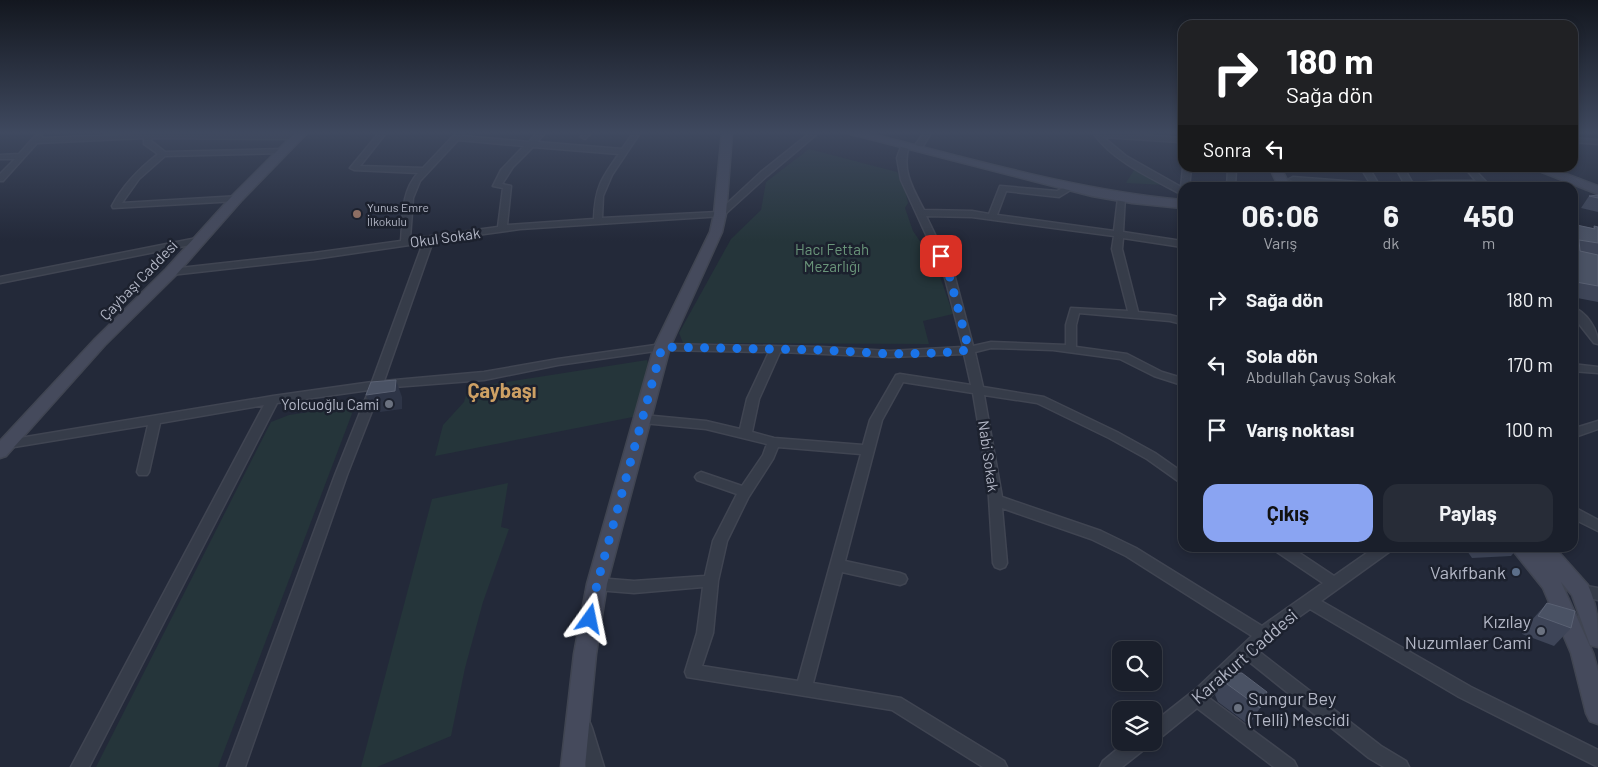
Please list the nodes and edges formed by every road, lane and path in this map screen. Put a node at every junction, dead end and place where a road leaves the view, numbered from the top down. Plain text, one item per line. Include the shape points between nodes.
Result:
1 (9, 169) edge
2 (144, 169) edge
3 (266, 169) edge
4 (382, 169) edge
5 (506, 169) edge
6 (612, 169) edge
7 (724, 169) edge
8 (770, 169) edge
9 (903, 169) edge
10 (996, 169) edge
11 (1023, 169) edge
12 (1142, 169) edge
13 (425, 170) joint
14 (1280, 172) edge
15 (1473, 172) edge
16 (1551, 172) edge
17 (0, 179) edge
18 (1289, 182) edge
19 (1482, 182) edge
20 (1577, 182) edge
21 (1578, 182) edge
22 (1069, 187) junction
23 (1178, 189) edge
24 (1598, 190) edge
25 (1178, 197) edge
26 (237, 198) junction
27 (1122, 198) junction
28 (1178, 204) edge
29 (919, 213) junction
30 (720, 214) junction
31 (992, 217) junction
32 (598, 221) junction
33 (502, 229) junction
34 (1117, 234) junction
35 (430, 239) junction
36 (197, 241) junction
37 (405, 242) junction
38 (1178, 243) edge
39 (171, 272) junction
40 (0, 280) edge
41 (1134, 315) junction
42 (1578, 318) edge
43 (1178, 320) edge
44 (1598, 341) edge
45 (662, 347) junction
46 (776, 349) junction
47 (1071, 349) junction
48 (969, 350) junction
49 (1578, 368) edge
50 (1598, 370) edge
51 (1178, 381) edge
52 (377, 385) junction
53 (978, 390) junction
54 (273, 400) junction
55 (155, 419) junction
56 (643, 419) junction
57 (1598, 425) edge
58 (1578, 432) edge
59 (745, 435) junction
60 (774, 442) junction
61 (3, 446) edge
62 (868, 450) junction
63 (143, 472) dead end
64 (1178, 475) edge
65 (701, 477) dead end
66 (745, 492) junction
67 (995, 500) junction
68 (1578, 514) edge
69 (1598, 526) edge
70 (1288, 552) edge
71 (1378, 552) edge
72 (1524, 552) edge
73 (1547, 552) edge
74 (1000, 564) dead end
75 (837, 565) junction
76 (900, 579) dead end
77 (712, 581) junction
78 (1334, 583) junction
79 (597, 584) junction
80 (1589, 592) edge
81 (1309, 601) junction
82 (1263, 634) junction
83 (1598, 638) edge
84 (1246, 651) junction
85 (804, 689) junction
86 (1196, 698) junction
87 (578, 707) junction
88 (1598, 713) edge
89 (1162, 726) edge
90 (1131, 751) edge
91 (1598, 759) edge
92 (1118, 764) edge
93 (80, 767) edge
94 (236, 767) edge
95 (573, 767) edge
96 (595, 767) edge
97 (998, 767) edge
98 (1288, 767) edge
99 (1400, 767) edge

1 - 17 street
2 - 26 street via 124,190 116,206
3 - 26 street, Çaybaşı Caddesi
4 - 13 street
5 - 33 street via 497,184 507,186
6 - 32 street via 599,196
7 - 30 main road
8 - 30 street
9 - 29 street, Nabi Sokak
10 - 22 street
11 - 25 main road via 1091,185
12 - 23 street
13 - 37 street via 416,180 409,198
14 - 18 street
15 - 19 street
16 - 20 main road
21 - 24 main road
22 - 27 street
22 - 31 street via 1059,194 1003,188
26 - 36 street, Çaybaşı Caddesi
27 - 28 street
27 - 34 street
29 - 31 street
29 - 48 street, Nabi Sokak via 949,274
30 - 32 street, Okul Sokak
30 - 45 street via 716,232
31 - 34 street
32 - 33 street, Okul Sokak
33 - 35 street, Okul Sokak
34 - 38 street
34 - 41 street via 1117,249
35 - 37 street, Okul Sokak
35 - 52 street
36 - 39 street, Çaybaşı Caddesi
36 - 40 street
37 - 39 street, Okul Sokak
39 - 61 street, Çaybaşı Caddesi
41 - 43 street
41 - 47 street via 1074,310
42 - 44 street
45 - 46 street
45 - 52 street via 484,376
45 - 56 street
46 - 48 street via 890,354
46 - 59 street via 753,399
47 - 48 street via 991,345
47 - 51 street via 1123,356
48 - 53 street, Nabi Sokak
49 - 50 street
52 - 54 street
52 - 94 street via 341,475
53 - 62 street via 900,378 876,420
53 - 64 street via 1040,400 1114,435
53 - 67 street, Nabi Sokak
54 - 55 street
54 - 93 street
55 - 61 street
55 - 63 street
56 - 59 street via 706,426
56 - 79 street
57 - 58 street
59 - 60 street
60 - 62 street
60 - 66 street via 769,456
62 - 75 street
65 - 66 street
66 - 77 street via 720,540
67 - 74 street, Nabi Sokak
67 - 82 street via 1096,535 1131,552
68 - 69 street
70 - 78 street
71 - 78 street, Karakurt Caddesi
72 - 88 street via 1551,583 1582,653
73 - 80 main road
75 - 76 street
75 - 85 street
77 - 79 street via 634,587
77 - 85 street via 705,633 693,672
78 - 81 street, Karakurt Caddesi
79 - 87 street
80 - 83 street
81 - 82 street, Karakurt Caddesi
81 - 91 street via 1464,692
82 - 84 street, Karakurt Caddesi
84 - 86 street, Karakurt Caddesi
84 - 99 street via 1375,752
85 - 97 street via 895,703
86 - 89 street, Karakurt Caddesi
86 - 98 street
87 - 95 street
87 - 96 street
90 - 92 street

